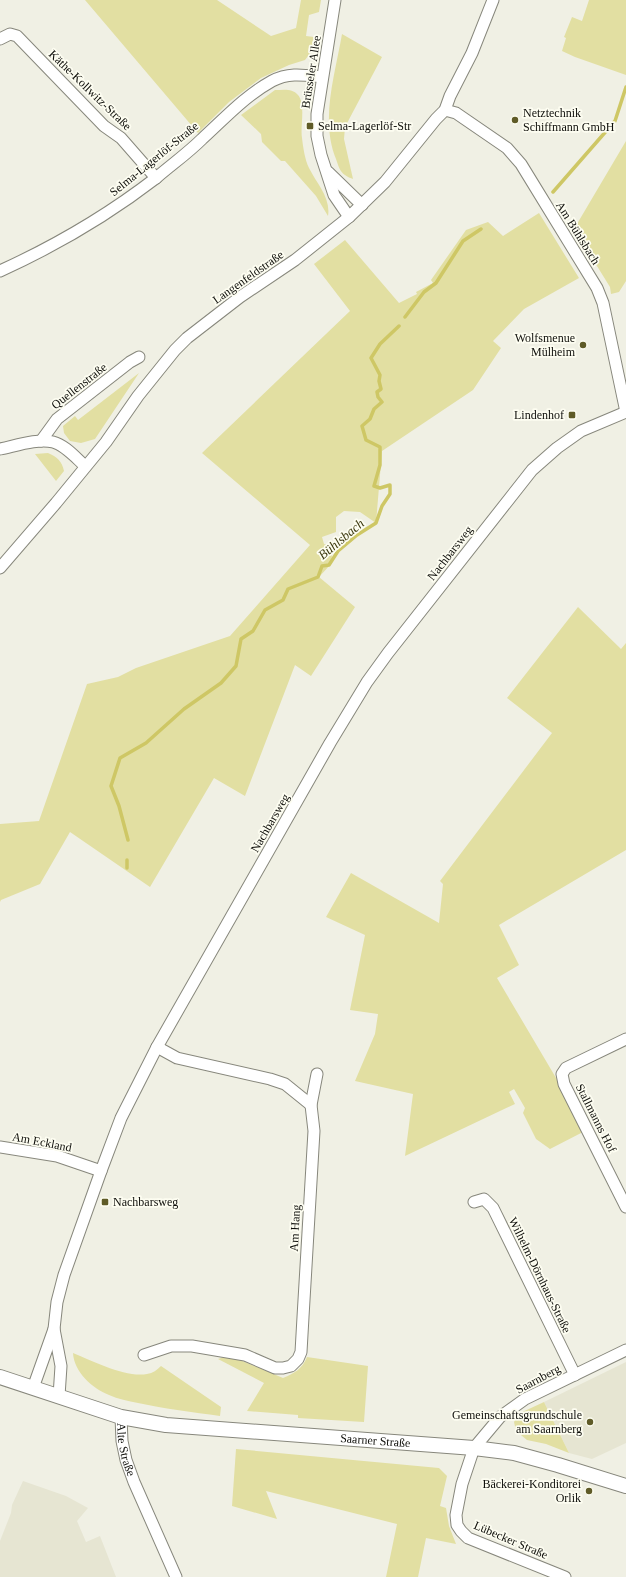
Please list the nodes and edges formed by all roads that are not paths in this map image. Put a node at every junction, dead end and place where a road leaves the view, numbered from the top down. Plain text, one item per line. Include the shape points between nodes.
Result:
1 (335, 0) edge
2 (493, 0) edge
3 (0, 39) edge
4 (322, 77) junction
5 (445, 110) junction
6 (326, 170) junction
7 (156, 178) junction
8 (362, 205) junction
9 (349, 217) junction
10 (0, 271) edge
11 (139, 357) dead end
12 (626, 412) edge
13 (41, 441) junction
14 (0, 449) edge
15 (86, 466) junction
16 (0, 568) edge
17 (626, 1039) edge
18 (157, 1048) junction
19 (317, 1074) dead end
20 (311, 1105) junction
21 (0, 1147) edge
22 (101, 1170) junction
23 (474, 1202) dead end
24 (626, 1207) edge
25 (54, 1329) junction
26 (626, 1350) edge
27 (144, 1355) dead end
28 (575, 1375) junction
29 (0, 1377) edge
30 (33, 1388) junction
31 (59, 1396) junction
32 (121, 1417) junction
33 (474, 1448) junction
34 (626, 1486) edge
35 (176, 1577) edge
36 (565, 1577) edge

1 - 4 street, Brüsseler Allee
2 - 5 street, Langenfeldstraße
3 - 7 street, Käthe-Kollwitz-Straße via 10,34 17,36 104,126 121,138
4 - 6 street, Brüsseler Allee via 316,114 317,136
4 - 7 street, Selma-Lagerlöf-Straße via 297,74 273,81 238,104 202,140
5 - 8 street, Langenfeldstraße via 385,182
5 - 12 street, Am Bühlsbach via 463,117 507,148 597,288 603,303
6 - 8 street, Brüsseler Allee
6 - 9 street, Brüsseler Allee via 334,195
7 - 10 street, Selma-Lagerlöf-Straße via 74,233
8 - 9 street, Langenfeldstraße
9 - 15 street, Langenfeldstraße via 295,260 240,297 187,338 164,363
11 - 13 street, Quellenstraße via 57,419
12 - 18 street, Nachbarsweg via 581,431 532,470 388,653 330,743
13 - 14 street
13 - 15 street via 53,442
15 - 16 street, Langenfeldstraße
17 - 24 street, Stallmanns Hof via 566,1068 562,1074 564,1084
18 - 20 street via 177,1058 285,1084
18 - 22 street, Nachbarsweg via 121,1118
19 - 20 street, Am Hang
20 - 27 street, Am Hang via 314,1131 301,1352 298,1359 291,1366 275,1368 245,1355 192,1346 171,1346
21 - 22 street, Am Eckland via 57,1156
22 - 25 street, Nachbarsweg via 64,1275
23 - 28 street, Wilhelm-Dörnhaus-Straße via 484,1199 493,1208
25 - 30 street, Nachbarsweg
25 - 31 street, Nachbarsweg via 61,1366
26 - 28 street, Saarnberg
28 - 33 street, Saarnberg via 525,1399 500,1417
29 - 30 main road, Alte Straße
30 - 31 main road, Alte Straße
31 - 32 main road, Alte Straße
32 - 33 main road, Saarner Straße via 209,1429
32 - 35 street, Alte Straße via 126,1460
33 - 34 main road, Saarner Straße via 514,1453
33 - 36 street, Lübecker Straße via 462,1484 456,1515 461,1531 468,1538

